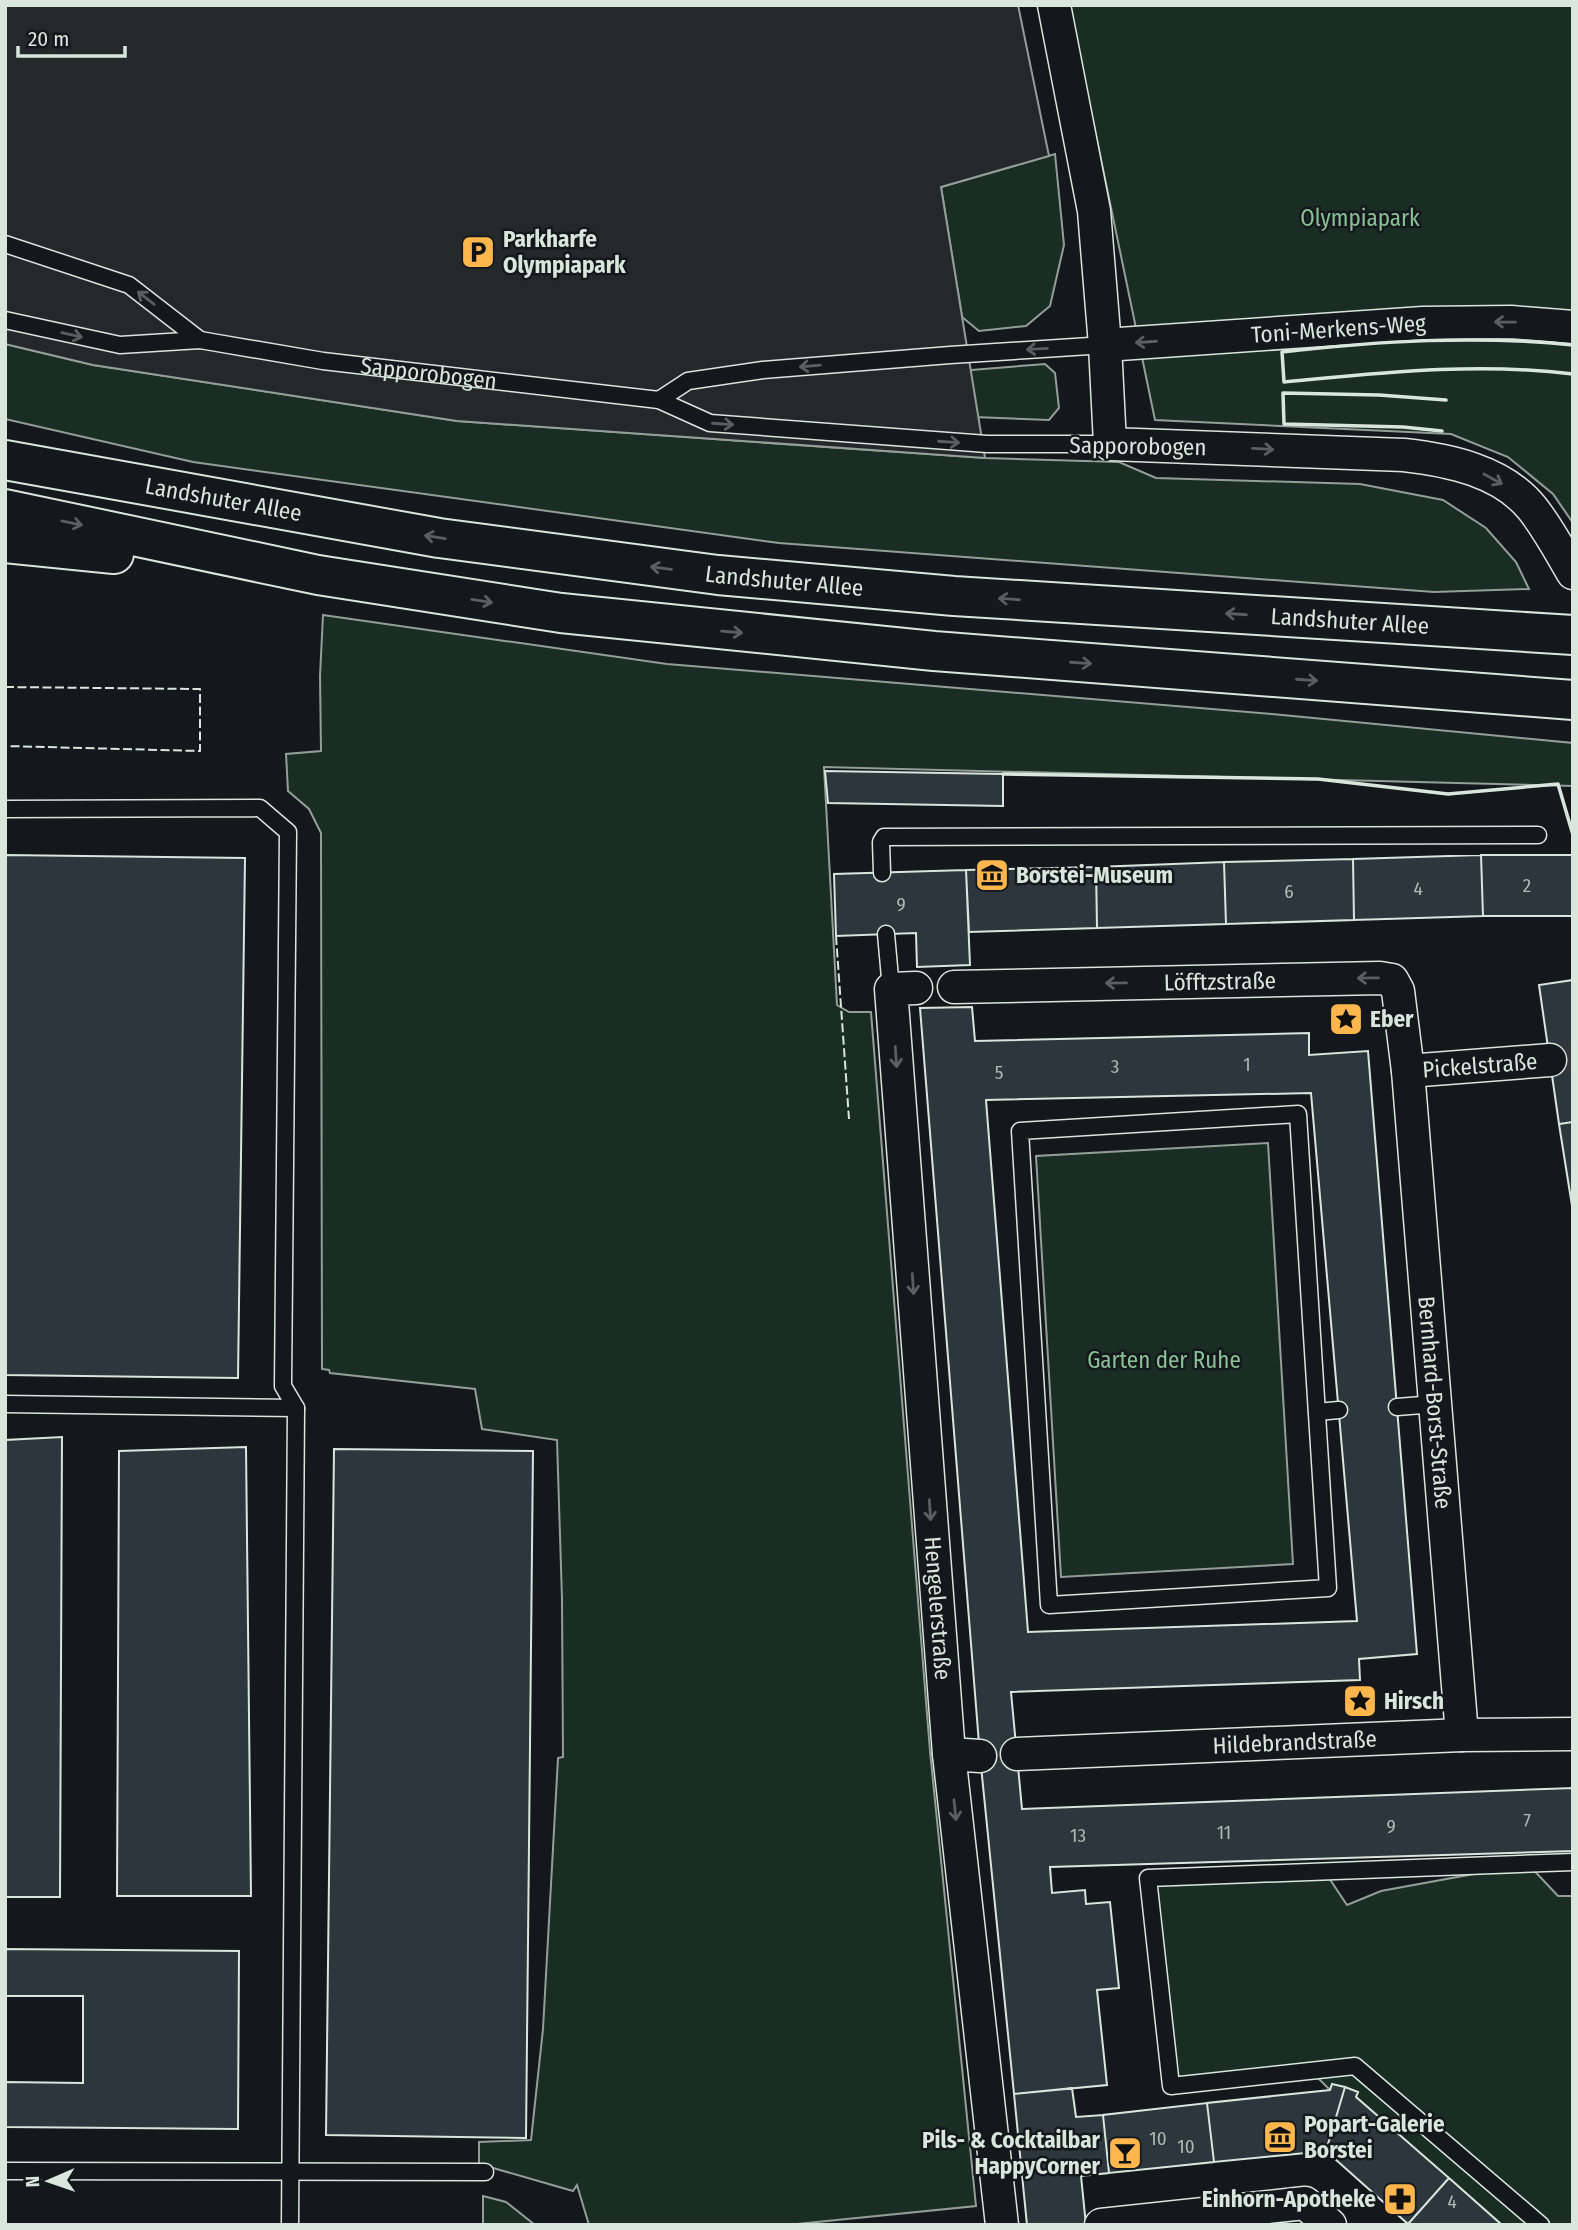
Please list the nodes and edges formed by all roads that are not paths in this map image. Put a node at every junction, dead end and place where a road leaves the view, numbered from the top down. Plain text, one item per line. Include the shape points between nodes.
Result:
1 (1054, 5) edge
2 (5, 244) edge
3 (5, 320) edge
4 (1573, 327) edge
5 (200, 340) junction
6 (1105, 345) junction
7 (659, 400) junction
8 (1110, 444) junction
9 (5, 460) edge
10 (5, 509) edge
11 (5, 542) edge
12 (1573, 573) edge
13 (318, 575) junction
14 (1573, 635) edge
15 (1573, 700) edge
16 (5, 809) edge
17 (1538, 835) dead end
18 (882, 873) dead end
19 (886, 934) dead end
20 (954, 987) dead end
21 (904, 988) joint
22 (1550, 1060) tunnel mouth
23 (1408, 1071) junction
24 (1435, 1404) junction
25 (5, 1405) edge
26 (1397, 1407) dead end
27 (296, 1408) junction
28 (1339, 1410) dead end
29 (1317, 1412) junction
30 (1573, 1734) edge
31 (1462, 1735) junction
32 (1017, 1754) dead end
33 (1573, 1862) edge
34 (5, 2171) edge
35 (291, 2172) junction
36 (485, 2172) dead end
37 (290, 2225) edge
38 (1002, 2225) edge
39 (1101, 2225) edge
40 (1329, 2225) edge
41 (1541, 2225) edge

1 - 6 street via 1094,211
5 -> 2 lane, Sapporobogen via 129,285
3 -> 5 lane, Sapporobogen via 120,345
4 -> 6 street, Toni-Merkens-Weg via 1423,323
5 - 7 lane, Sapporobogen via 323,361
6 -> 7 lane via 763,370 688,381
6 - 8 street
7 -> 8 lane, Sapporobogen via 710,423 987,444
8 -> 12 street, Sapporobogen via 1404,456 1471,468 1530,505
14 -> 9 highway, Landshuter Allee via 954,596 718,575 439,538
10 -> 13 highway
11 - 13 highway
13 -> 15 highway via 561,613 720,631 934,652
16 - 27 lane via 260,808 288,832 284,1386
17 - 18 lane via 884,837
19 - 21 lane
23 -> 20 street, Löfftzstraße via 1398,991 1392,980
21 -> 38 street, Hengelerstraße
22 - 23 street, Pickelstraße
23 - 24 street, Bernhard-Borst-Straße
24 - 26 lane
24 - 31 street, Bernhard-Borst-Straße
25 - 27 lane
27 - 35 lane
28 - 29 lane
29 - 29 lane via 1298,1114 1020,1131 1049,1605 1328,1588
30 - 31 street, Hildebrandstraße
31 - 32 street, Hildebrandstraße
33 - 41 lane via 1148,1878 1171,2086 1355,2066
34 - 35 lane
35 - 36 lane
35 - 37 lane
39 - 40 street via 1305,2203

